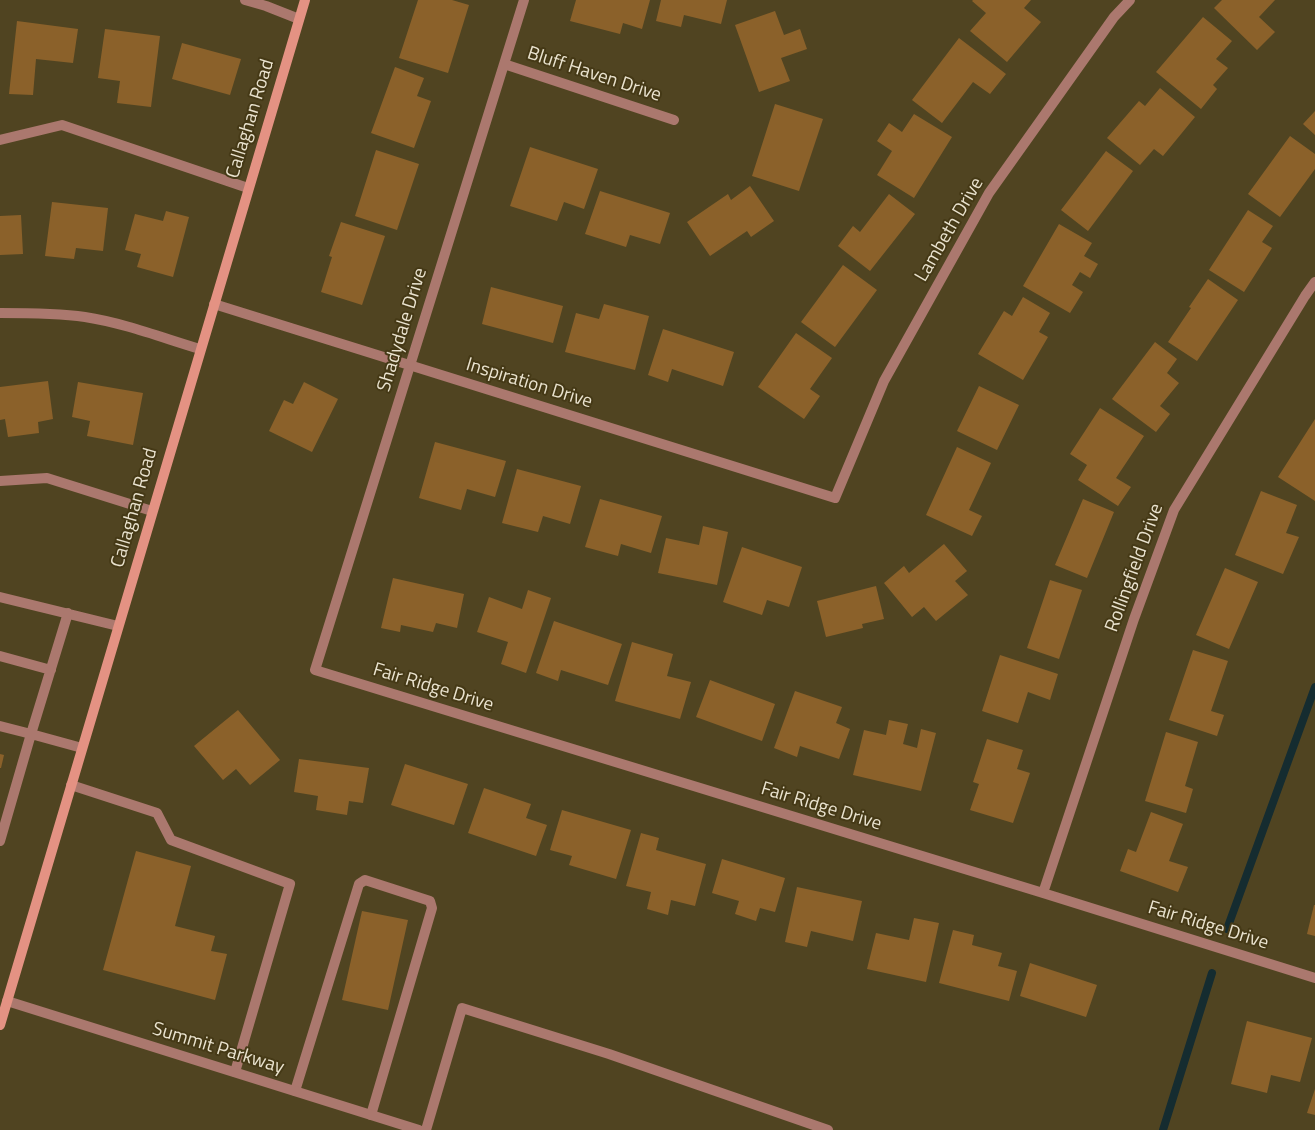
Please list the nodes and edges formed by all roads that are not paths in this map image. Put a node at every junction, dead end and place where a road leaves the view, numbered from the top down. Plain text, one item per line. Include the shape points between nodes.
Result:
1 (244, 0) edge
2 (305, 0) edge
3 (524, 0) edge
4 (1130, 0) edge
5 (299, 19) junction
6 (504, 64) junction
7 (674, 120) dead end
8 (0, 140) edge
9 (248, 188) junction
10 (1315, 282) edge
11 (214, 304) junction
12 (0, 313) edge
13 (200, 349) junction
14 (410, 365) junction
15 (0, 481) edge
16 (835, 498) joint
17 (152, 511) junction
18 (0, 596) edge
19 (68, 613) junction
20 (118, 626) junction
21 (0, 656) edge
22 (51, 670) junction
23 (315, 670) joint
24 (0, 726) edge
25 (31, 734) junction
26 (82, 748) junction
27 (71, 785) junction
28 (0, 840) edge
29 (1043, 893) junction
30 (1315, 978) edge
31 (7, 1001) junction
32 (0, 1026) edge
33 (235, 1072) junction
34 (295, 1091) junction
35 (371, 1115) junction
36 (419, 1130) edge
37 (426, 1130) edge
38 (828, 1130) edge

1 - 5 street
2 - 5 main road, Callaghan Road
3 - 6 street, Shadydale Drive
4 - 16 street, Lambeth Drive via 989,193 884,381
5 - 9 main road, Callaghan Road
6 - 7 street, Bluff Haven Drive
6 - 14 street, Shadydale Drive
8 - 9 street via 62,125
9 - 11 main road, Callaghan Road
10 - 29 street, Rollingfield Drive via 1174,510 1134,619
11 - 13 main road, Callaghan Road
11 - 14 street, Inspiration Drive
12 - 13 street via 85,317
13 - 17 main road, Callaghan Road
14 - 16 street, Inspiration Drive
14 - 23 street, Shadydale Drive
15 - 17 street via 47,478
17 - 20 main road, Callaghan Road
18 - 19 street
19 - 20 street
19 - 22 street
20 - 26 main road, Callaghan Road
21 - 22 street
22 - 25 street
23 - 29 street, Fair Ridge Drive
24 - 25 street
25 - 26 street
25 - 28 street
26 - 27 main road, Callaghan Road
27 - 31 main road, Callaghan Road
27 - 33 street via 157,813 171,840 290,884
29 - 30 street, Fair Ridge Drive
31 - 32 main road, Callaghan Road
31 - 33 street, Summit Parkway
33 - 34 street, Summit Parkway
34 - 35 street, Summit Parkway
34 - 35 street via 359,884 365,880 430,901 432,908
35 - 36 street, Summit Parkway
37 - 38 street via 462,1008 609,1054

